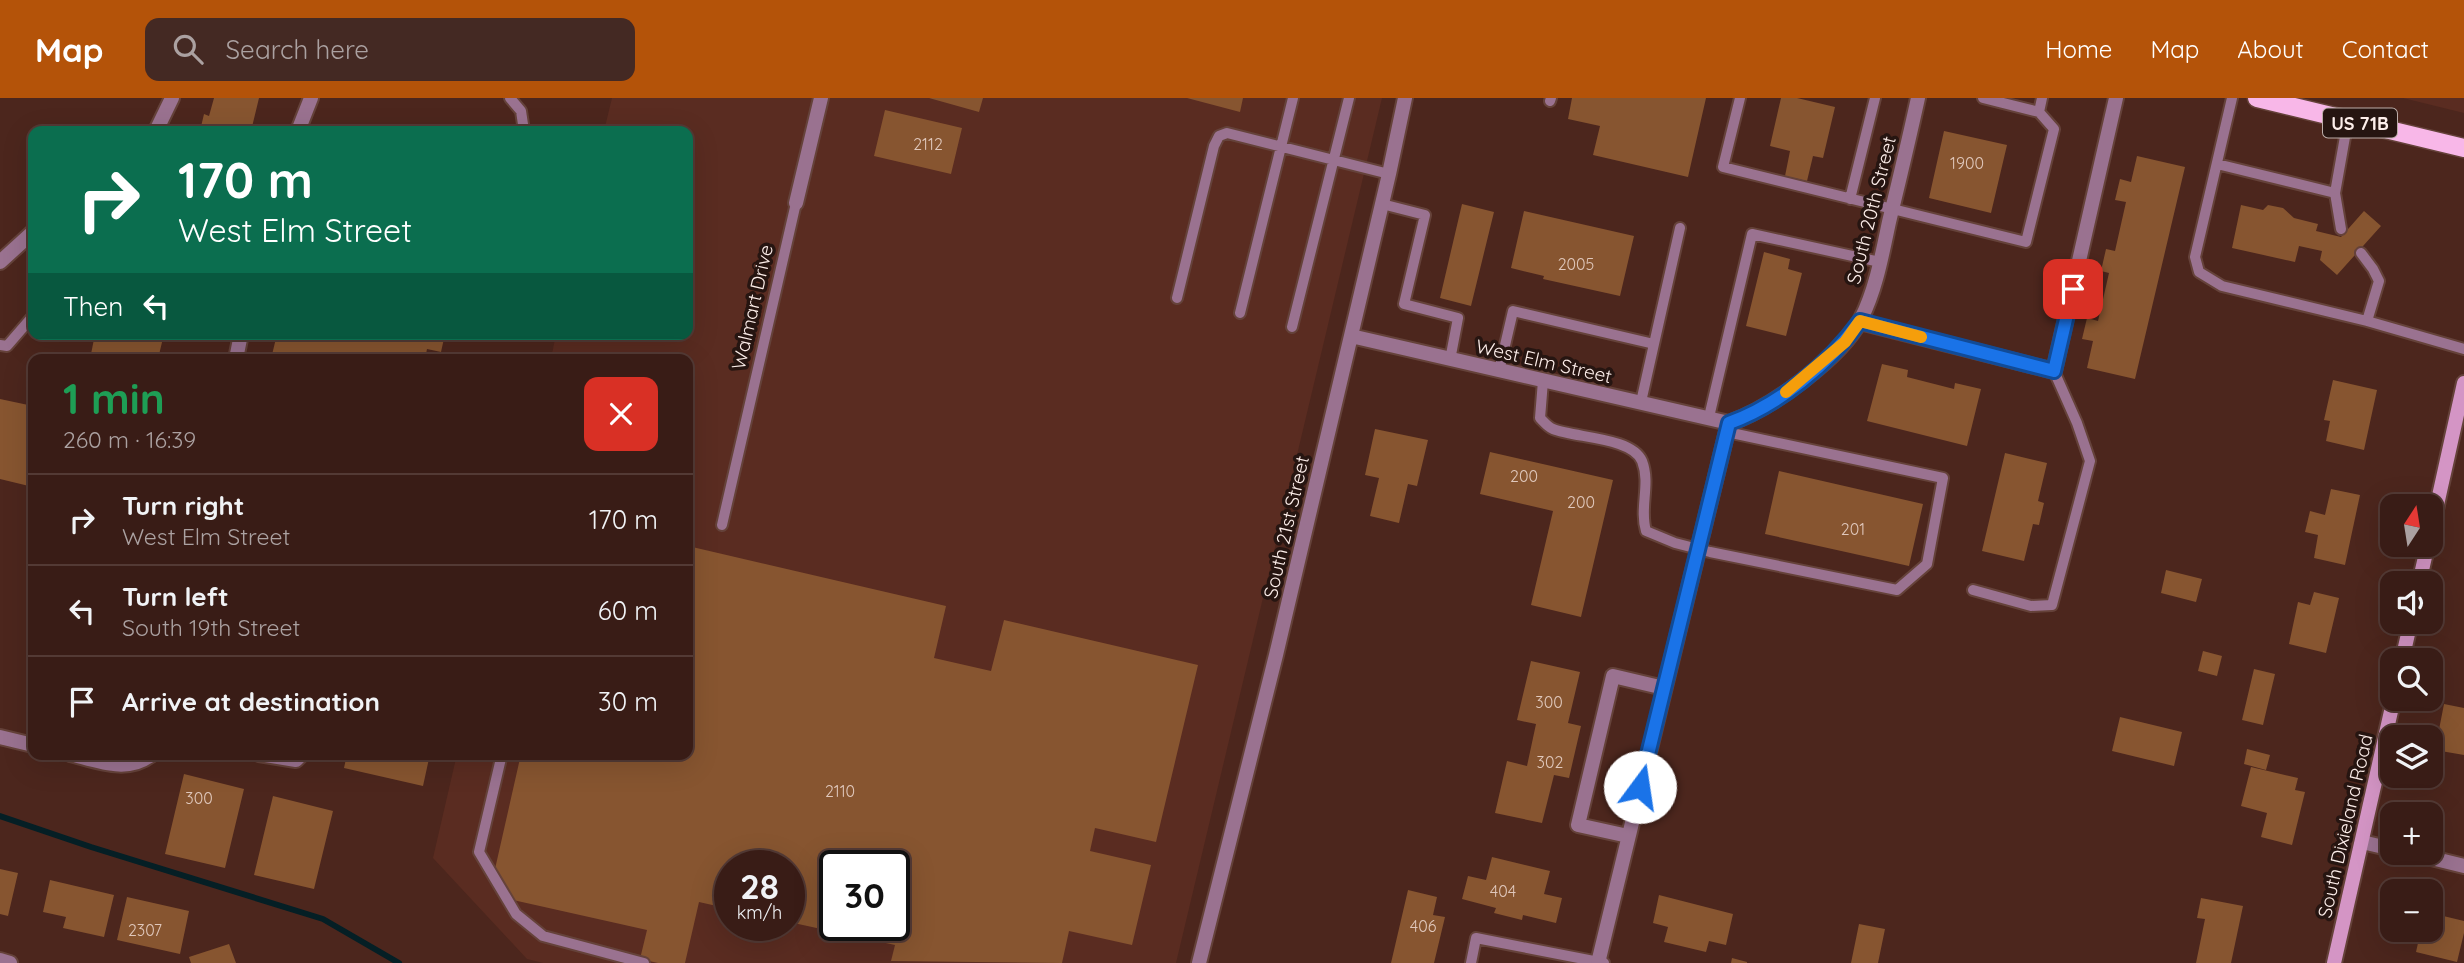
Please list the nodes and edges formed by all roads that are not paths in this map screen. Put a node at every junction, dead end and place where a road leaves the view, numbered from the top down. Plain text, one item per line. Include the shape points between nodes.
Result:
1 (172, 98) edge
2 (311, 98) edge
3 (510, 98) edge
4 (821, 98) edge
5 (1293, 98) edge
6 (1349, 98) edge
7 (1405, 98) edge
8 (1740, 98) edge
9 (1875, 98) edge
10 (1919, 98) edge
11 (1983, 98) edge
12 (2042, 98) edge
13 (2116, 98) edge
14 (2232, 98) edge
15 (2257, 98) edge
16 (2039, 112) junction
17 (2348, 120) junction
18 (158, 126) edge
19 (300, 126) edge
20 (523, 126) edge
21 (1281, 147) junction
22 (2464, 148) edge
23 (1334, 160) junction
24 (2217, 164) junction
25 (1389, 174) junction
26 (2335, 193) junction
27 (1850, 199) junction
28 (796, 203) joint
29 (1382, 204) junction
30 (1892, 209) junction
31 (1681, 228) dead end
32 (2342, 229) dead end
33 (28, 237) edge
34 (2361, 253) dead end
35 (0, 262) edge
36 (1880, 262) junction
37 (1177, 298) dead end
38 (1240, 313) dead end
39 (1860, 321) junction
40 (2367, 321) junction
41 (28, 322) edge
42 (1292, 327) dead end
43 (1351, 336) junction
44 (1654, 344) junction
45 (0, 345) edge
46 (2464, 349) edge
47 (1450, 360) junction
48 (1499, 371) junction
49 (2054, 371) junction
50 (1543, 381) junction
51 (2464, 383) edge
52 (1641, 402) junction
53 (1709, 417) junction
54 (1728, 428) junction
55 (2439, 494) edge
56 (722, 525) dead end
57 (1698, 549) junction
58 (1973, 590) dead end
59 (1664, 688) junction
60 (2391, 711) edge
61 (0, 737) edge
62 (28, 744) edge
63 (94, 760) edge
64 (145, 760) edge
65 (501, 760) edge
66 (1628, 836) junction
67 (2362, 842) junction
68 (2380, 846) edge
69 (2443, 861) edge
70 (2464, 866) edge
71 (0, 961) edge
72 (10, 963) edge
73 (644, 963) edge
74 (1199, 963) edge
75 (1471, 963) edge
76 (1600, 963) edge
77 (2334, 963) edge

1 - 18 street
2 - 19 street
3 - 20 lane via 521,111
4 - 28 street, Walmart Drive
5 - 21 lane
6 - 23 lane
7 - 25 street, South 21st Street
8 - 27 lane via 1724,167
9 - 27 lane
10 - 30 street, South 20th Street
11 - 16 lane
12 - 16 lane
13 - 49 street
14 - 24 lane
15 - 17 main road, US 71B
16 - 30 lane via 2054,129 2026,242
17 - 22 main road, US 71B
17 - 26 lane
21 - 23 lane
21 - 37 lane via 1227,133 1219,136
21 - 38 lane
23 - 25 lane
23 - 42 lane
24 - 26 lane
24 - 40 lane via 2195,257 2199,272 2222,286
25 - 29 street, South 21st Street
26 - 32 lane
27 - 30 lane
28 - 56 lane, Walmart Drive
29 - 43 street, South 21st Street
29 - 47 lane via 1425,215 1404,304 1458,318
30 - 36 street, South 20th Street
31 - 44 lane
33 - 35 street
34 - 40 lane via 2379,281
36 - 39 street, South 20th Street
36 - 53 lane via 1752,234
39 - 49 street
39 - 54 street, South 20th Street via 1845,342 1798,382
40 - 46 lane
41 - 45 lane via 8,346
43 - 47 street, West Elm Street
43 - 74 street, South 21st Street
44 - 48 lane via 1513,311
44 - 52 lane
47 - 48 street, West Elm Street
48 - 50 street, West Elm Street
49 - 58 lane via 2090,461 2052,605 2031,606
50 - 52 street, West Elm Street
50 - 57 lane via 1540,418 1550,428 1630,448 1641,459 1647,486 1642,519 1646,531
51 - 55 main road
52 - 53 street, West Elm Street
53 - 54 street, West Elm Street
54 - 57 street
54 - 57 lane via 1943,478 1927,564 1897,590
57 - 59 street
59 - 66 street
59 - 66 street via 1613,676 1578,825
60 - 67 main road, South Dixieland Road
61 - 62 street
63 - 64 street via 114,765
65 - 73 lane via 479,852 516,914 543,936
66 - 76 street
67 - 68 street
67 - 77 main road, South Dixieland Road
69 - 70 street
71 - 72 street
75 - 76 lane via 1476,937

